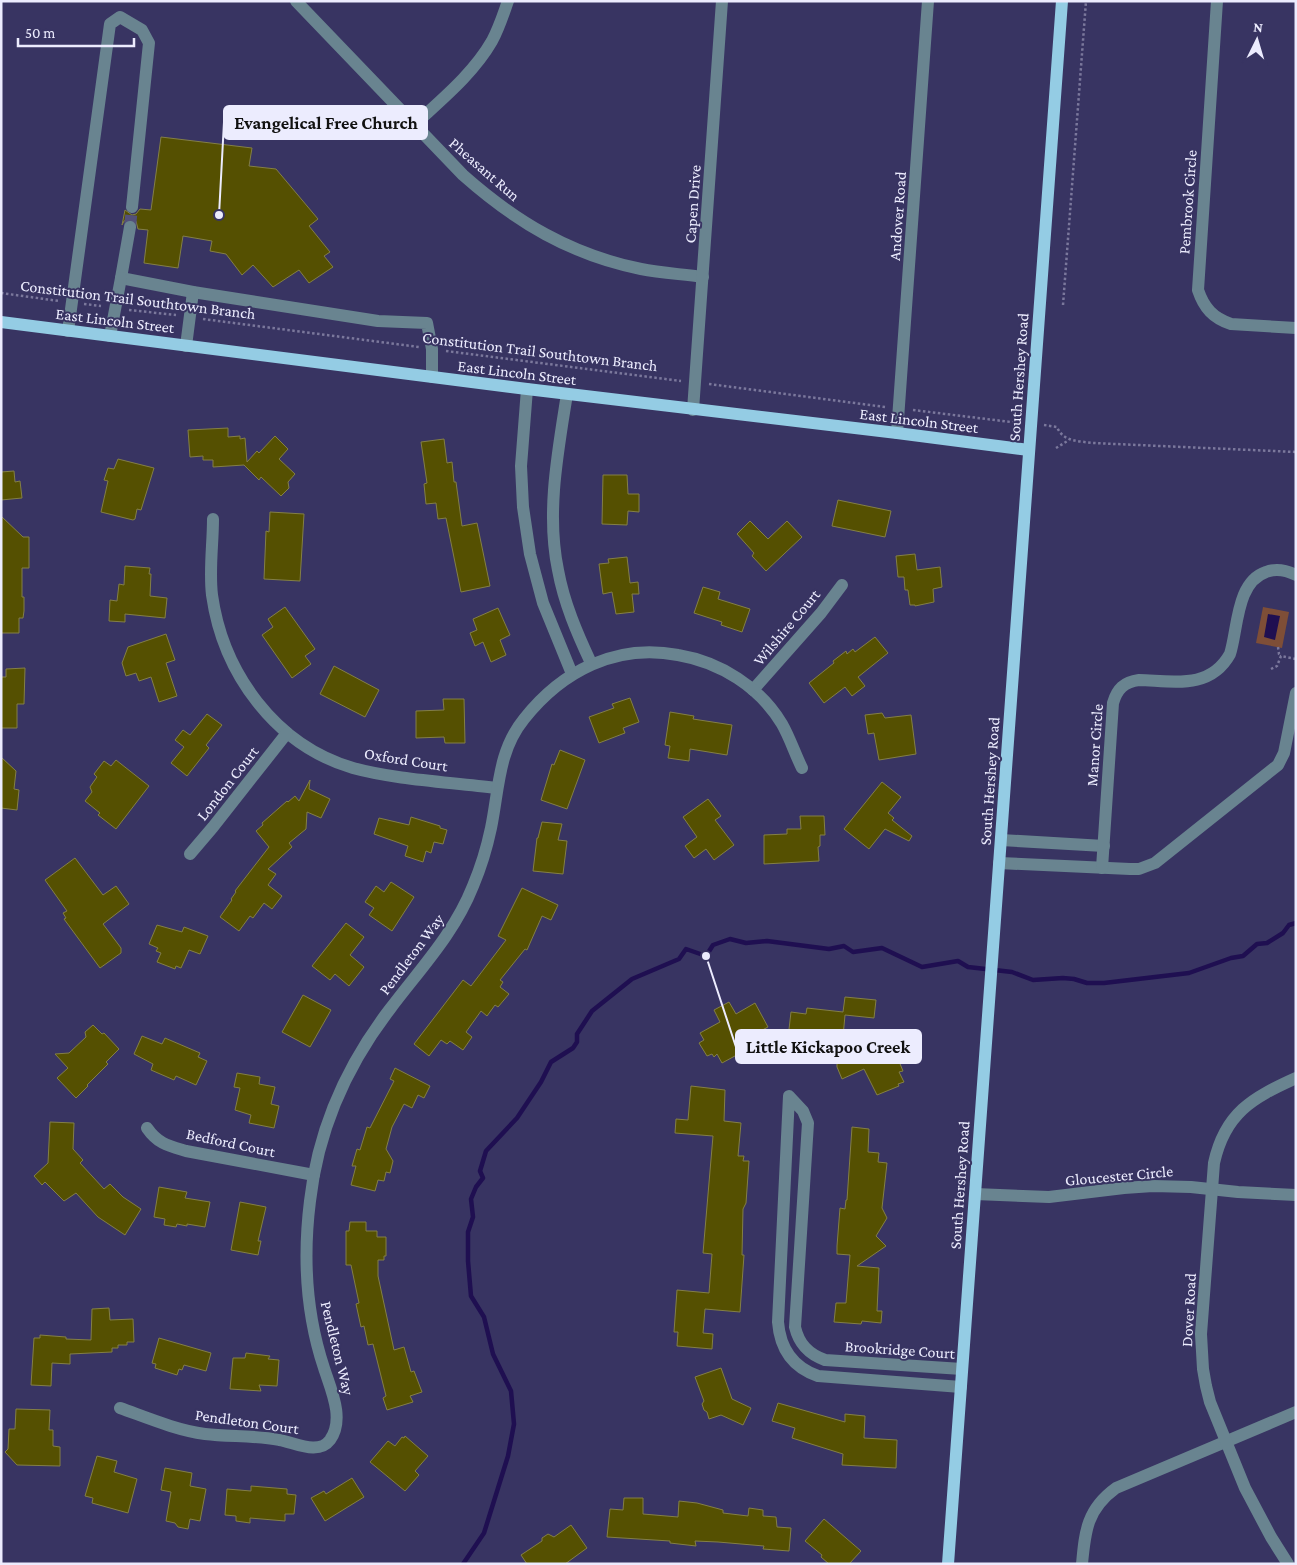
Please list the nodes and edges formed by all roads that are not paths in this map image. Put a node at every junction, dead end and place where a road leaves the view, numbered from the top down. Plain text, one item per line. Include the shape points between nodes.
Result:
1 (296, 1) edge
2 (508, 1) edge
3 (722, 1) edge
4 (928, 1) edge
5 (1062, 1) edge
6 (1217, 1) edge
7 (414, 126) junction
8 (132, 208) tunnel mouth
9 (130, 227) tunnel mouth
10 (703, 277) junction
11 (121, 278) junction
12 (192, 292) junction
13 (1, 322) edge
14 (1296, 328) edge
15 (68, 330) junction
16 (110, 336) junction
17 (186, 346) junction
18 (432, 377) junction
19 (527, 389) junction
20 (567, 394) junction
21 (693, 410) junction
22 (897, 433) junction
23 (1029, 450) junction
24 (213, 519) dead end
25 (1296, 575) edge
26 (842, 585) dead end
27 (591, 663) junction
28 (572, 674) junction
29 (754, 690) junction
30 (1296, 693) edge
31 (288, 733) junction
32 (802, 768) dead end
33 (496, 788) junction
34 (1001, 840) junction
35 (1104, 846) junction
36 (190, 854) dead end
37 (1000, 863) junction
38 (1102, 868) junction
39 (1296, 1078) edge
40 (147, 1128) dead end
41 (314, 1175) junction
42 (1212, 1189) junction
43 (975, 1194) junction
44 (1296, 1195) edge
45 (784, 1198) junction
46 (803, 1199) junction
47 (779, 1301) junction
48 (796, 1301) junction
49 (835, 1361) junction
50 (962, 1369) junction
51 (834, 1378) junction
52 (961, 1387) junction
53 (120, 1408) dead end
54 (1296, 1412) edge
55 (334, 1431) joint
56 (1226, 1441) junction
57 (948, 1564) edge
58 (1082, 1564) edge
59 (1288, 1564) edge

1 - 7 street, Pheasant Run
2 - 7 street via 498,29 482,56
3 - 10 street, Capen Drive
4 - 22 street, Andover Road
5 - 23 main road, South Hershey Road
6 - 14 street, Pembrook Circle via 1198,290 1207,310 1231,324
7 - 10 street, Pheasant Run via 489,199 550,238 586,254 643,270
8 - 15 street via 149,43 142,30 120,17 110,24
9 - 11 street
10 - 21 street, Capen Drive
11 - 12 street
11 - 16 street
12 - 17 street
12 - 18 street via 378,321 427,323 432,349
13 - 15 main road, East Lincoln Street
15 - 16 main road, East Lincoln Street
16 - 17 main road, East Lincoln Street
17 - 18 main road, East Lincoln Street
18 - 19 main road, East Lincoln Street
19 - 20 main road, East Lincoln Street
19 - 28 street via 521,466 523,507 542,603
20 - 21 main road, East Lincoln Street
20 - 27 street via 555,481 554,546 565,598
21 - 22 main road, East Lincoln Street
22 - 23 main road, East Lincoln Street
23 - 34 main road, South Hershey Road
24 - 31 street, Oxford Court via 212,594 222,640 237,673 254,698
25 - 35 street, Manor Circle via 1279,569 1270,570 1247,586 1230,654 1215,673 1193,681 1130,681 1116,693
26 - 29 street, Wilshire Court
27 - 28 street, Pendleton Way
27 - 29 street, Pendleton Way via 626,654 679,655 719,668
28 - 33 street, Pendleton Way via 543,697 522,720 508,743
29 - 32 street, Pendleton Way via 782,724
30 - 38 street via 1284,753 1274,769 1155,863 1139,869
31 - 33 street, Oxford Court via 304,745 352,768
31 - 36 street, London Court
33 - 41 street, Pendleton Way via 491,827 465,906 444,941 371,1036 349,1073 327,1124
34 - 35 street
34 - 37 main road, South Hershey Road
35 - 38 street, Manor Circle
37 - 38 street
37 - 43 main road, South Hershey Road
39 - 42 street, Dover Road via 1257,1097 1236,1114 1217,1150
40 - 41 street, Bedford Court via 154,1138 186,1151
41 - 55 street, Pendleton Way via 306,1268 316,1341 335,1405 337,1424
42 - 43 street, Gloucester Circle via 1153,1186 1049,1197
42 - 44 street, Gloucester Circle
42 - 56 street, Dover Road via 1201,1352 1210,1402
43 - 50 main road, South Hershey Road
45 - 46 street
45 - 46 street, Brookridge Court via 789,1096 808,1122
45 - 47 street, Brookridge Court
46 - 48 street, Brookridge Court
47 - 48 street
47 - 51 street, Brookridge Court via 779,1334 785,1352 802,1369
48 - 49 street, Brookridge Court via 794,1326 802,1345 816,1357
49 - 50 street, Brookridge Court
49 - 51 street, Brookridge Court
50 - 52 main road, South Hershey Road
51 - 52 street, Brookridge Court
52 - 57 main road, South Hershey Road
53 - 55 street, Pendleton Court via 198,1432 278,1439 308,1447 324,1446
54 - 56 street
56 - 58 street via 1108,1494 1095,1509 1087,1527
56 - 59 street, Dover Road via 1257,1512

